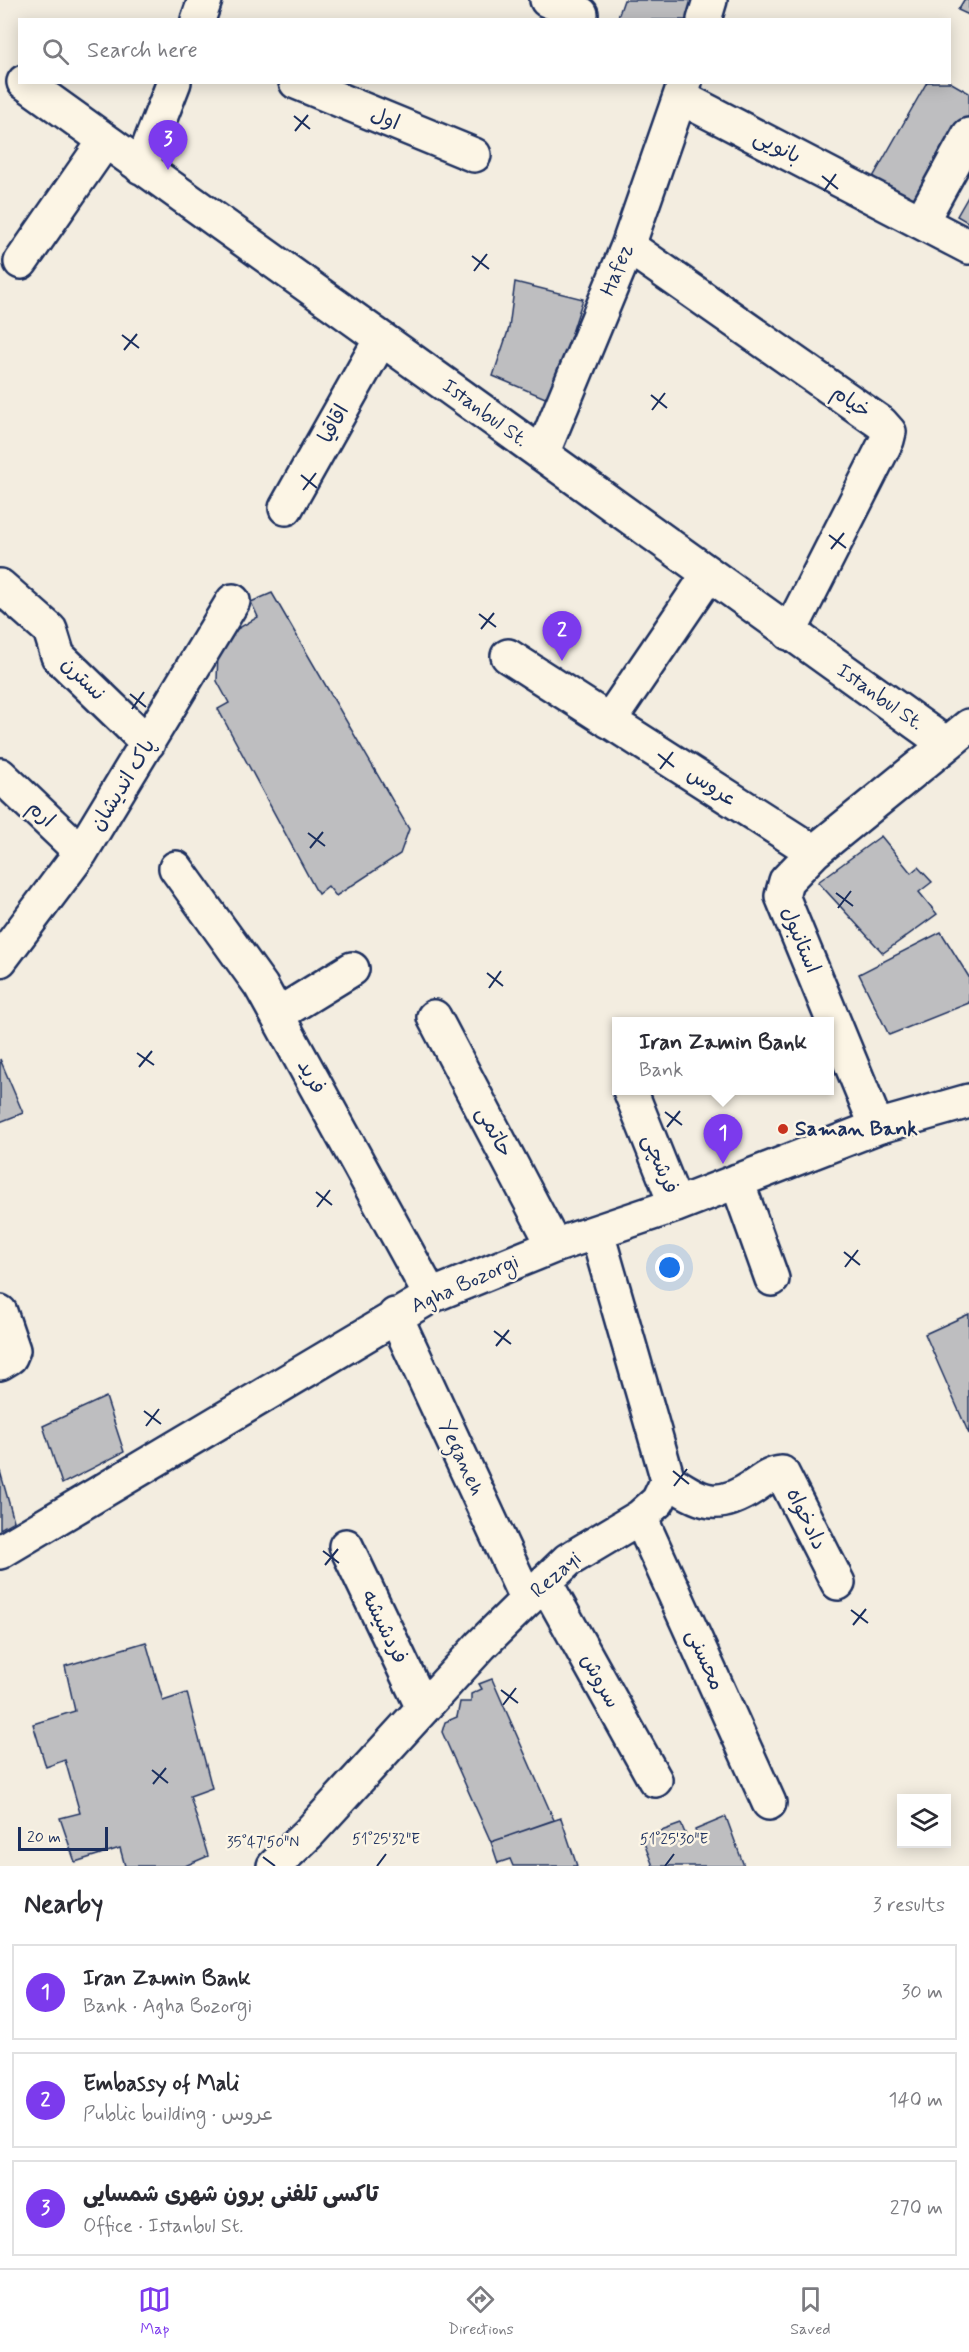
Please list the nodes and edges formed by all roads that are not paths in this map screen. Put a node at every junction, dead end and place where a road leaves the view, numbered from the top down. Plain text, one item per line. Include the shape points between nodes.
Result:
1 (205, 0) edge
2 (547, 0) edge
3 (710, 0) edge
4 (581, 14) dead end
5 (199, 18) edge
6 (705, 18) edge
7 (0, 66) edge
8 (18, 79) edge
9 (27, 84) edge
10 (173, 84) edge
11 (301, 84) edge
12 (682, 90) edge
13 (969, 135) edge
14 (105, 141) junction
15 (474, 154) dead end
16 (141, 167) junction
17 (921, 222) junction
18 (628, 246) junction
19 (969, 247) edge
20 (21, 262) dead end
21 (381, 339) junction
22 (542, 454) junction
23 (286, 508) dead end
24 (709, 574) junction
25 (0, 586) edge
26 (233, 601) dead end
27 (789, 633) junction
28 (508, 656) dead end
29 (609, 721) junction
30 (958, 735) edge
31 (148, 743) junction
32 (0, 775) edge
33 (81, 852) junction
34 (814, 852) junction
35 (176, 868) dead end
36 (0, 960) edge
37 (352, 969) dead end
38 (277, 1015) junction
39 (435, 1017) dead end
40 (832, 1017) edge
41 (834, 1021) edge
42 (632, 1095) edge
43 (969, 1101) edge
44 (878, 1127) junction
45 (737, 1181) junction
46 (676, 1204) junction
47 (597, 1233) junction
48 (554, 1246) junction
49 (772, 1279) dead end
50 (431, 1296) junction
51 (0, 1312) edge
52 (395, 1315) junction
53 (0, 1363) edge
54 (668, 1480) junction
55 (640, 1517) junction
56 (346, 1546) dead end
57 (0, 1552) edge
58 (838, 1583) dead end
59 (536, 1591) junction
60 (423, 1708) junction
61 (655, 1780) dead end
62 (769, 1803) dead end
63 (274, 1866) edge

1 - 5 street
2 - 4 street
3 - 6 street
7 - 8 street
9 - 14 street, Istanbul St.
10 - 16 street
11 - 15 street, اول
12 - 17 street, بانویی
12 - 18 street, Hafez
13 - 17 street
14 - 16 street, Istanbul St.
14 - 20 street
16 - 21 street, Istanbul St.
17 - 19 street, بانویی
18 - 22 street, Hafez
18 - 27 street, خیام via 889,432
21 - 22 street, Istanbul St.
21 - 23 street, اقاقیا
22 - 24 street, Istanbul St.
24 - 27 street, Istanbul St.
24 - 29 street
25 - 31 street, نسترن via 50,630 58,656
26 - 31 street, پاک اندیشان
27 - 30 street, Istanbul St.
28 - 29 street, عروس
29 - 34 street, عروس
30 - 34 street, استانبول
31 - 33 street, پاک اندیشان
32 - 33 street, ارم
33 - 36 street, پاک اندیشان
34 - 40 street, استانبول via 786,881 782,896
35 - 38 street, فرید via 261,986
37 - 38 street
38 - 50 street, فرید
39 - 48 street, حاتمی
41 - 44 street, استانبول
42 - 46 street, فرشچی
43 - 44 street, Agha Bozorgi
44 - 45 street, Agha Bozorgi
45 - 46 street, Agha Bozorgi
45 - 49 street
46 - 47 street, Agha Bozorgi
47 - 48 street, Agha Bozorgi
47 - 54 street
48 - 50 street, Agha Bozorgi
50 - 52 street, Agha Bozorgi
51 - 53 street via 13,1350
52 - 57 street, Agha Bozorgi
52 - 59 street, Yeganeh
54 - 55 street, Rezayi via 658,1501
54 - 58 street, دادخواه via 707,1503 721,1502 772,1474 782,1473
55 - 59 street, Rezayi via 568,1560
55 - 62 street, محسنی
56 - 60 street, فردشیشه
59 - 60 street, Rezayi
59 - 61 street, سروش
60 - 63 street, Rezayi

